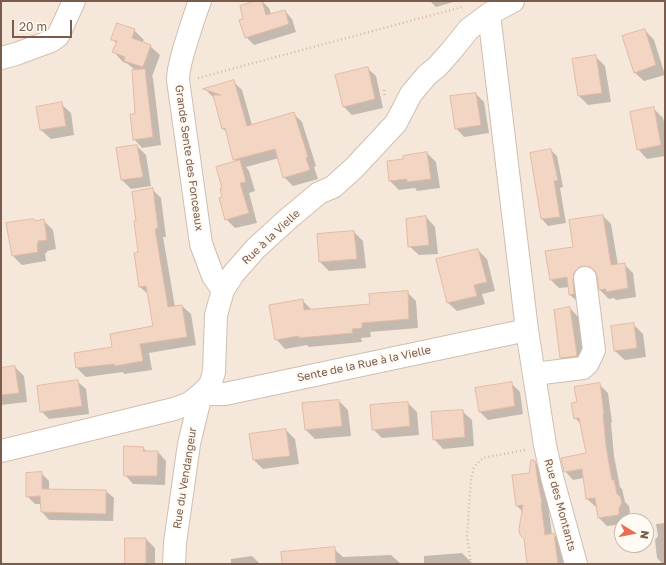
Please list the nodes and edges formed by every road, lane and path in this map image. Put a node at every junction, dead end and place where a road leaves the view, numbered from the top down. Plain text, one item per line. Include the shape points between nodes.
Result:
1 (74, 1) edge
2 (200, 1) edge
3 (513, 1) edge
4 (489, 14) junction
5 (1, 58) edge
6 (178, 80) junction
7 (585, 278) dead end
8 (223, 290) junction
9 (527, 330) junction
10 (534, 374) junction
11 (201, 394) junction
12 (545, 445) junction
13 (1, 451) edge
14 (174, 564) edge
15 (471, 564) edge
16 (576, 564) edge

1 - 5 street via 58,36 51,41
2 - 6 street, Grande Sente des Fonceaux via 178,71
3 - 4 street, Rue à la Vielle
4 - 6 path via 466,6 192,80
4 - 8 street, Rue à la Vielle via 469,29 427,75 411,94 396,123 354,168 333,187 319,193 256,248
4 - 9 street, Rue des Montants
6 - 8 street, Grande Sente des Fonceaux via 201,244 213,276
7 - 10 street via 594,350 588,363 583,368
8 - 11 street, Rue à la Vielle via 216,315 214,372 210,385
9 - 10 street, Rue des Montants
9 - 11 street, Sente de la Rue à la Vielle via 225,394
10 - 12 street, Rue des Montants
11 - 13 street, Rue à la Vielle via 190,403 174,409
11 - 14 street, Rue du Vendangeur via 189,444
12 - 15 path via 484,458 474,467 471,478 468,537
12 - 16 street, Rue des Montants

